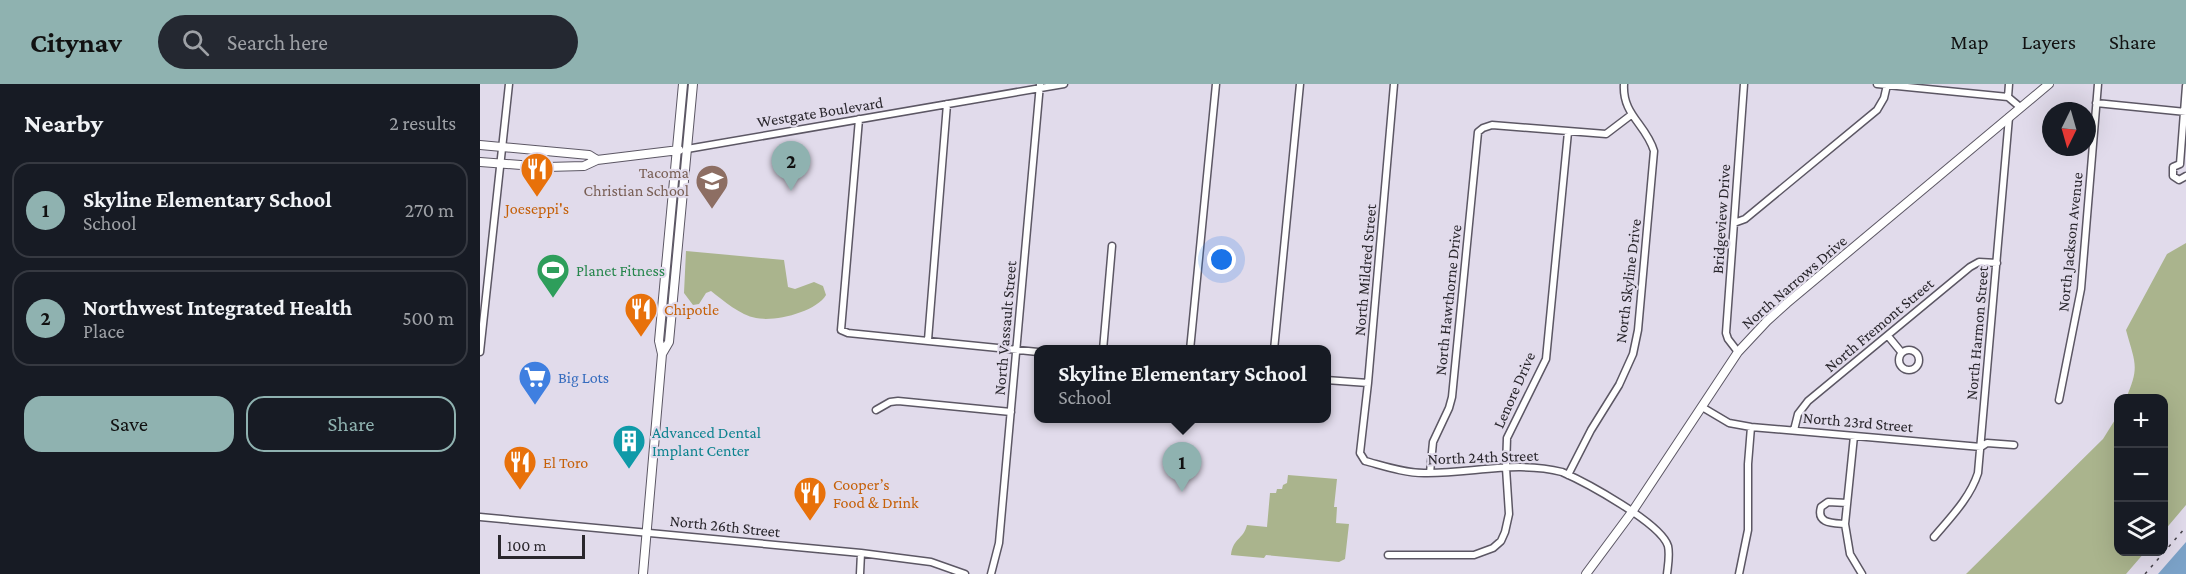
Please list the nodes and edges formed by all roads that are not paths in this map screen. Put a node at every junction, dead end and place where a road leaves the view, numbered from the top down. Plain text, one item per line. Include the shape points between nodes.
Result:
1 (509, 84) edge
2 (683, 84) edge
3 (693, 84) edge
4 (1064, 84) edge
5 (1216, 84) edge
6 (1300, 84) edge
7 (1394, 84) edge
8 (1624, 84) edge
9 (1744, 84) edge
10 (1877, 84) edge
11 (2009, 84) edge
12 (2049, 84) edge
13 (2098, 84) edge
14 (1887, 85) edge
15 (1040, 86) edge
16 (1921, 86) edge
17 (2186, 86) edge
18 (2008, 97) junction
19 (2096, 103) joint
20 (947, 104) junction
21 (2020, 107) junction
22 (2185, 112) edge
23 (1631, 115) junction
24 (2009, 117) junction
25 (859, 119) junction
26 (1568, 132) junction
27 (480, 145) edge
28 (502, 148) junction
29 (687, 149) junction
30 (677, 151) junction
31 (2092, 156) edge
32 (597, 159) junction
33 (480, 162) edge
34 (501, 164) junction
35 (2183, 166) edge
36 (2186, 176) edge
37 (1734, 223) junction
38 (1112, 246) dead end
39 (1997, 263) junction
40 (482, 306) edge
41 (1888, 336) junction
42 (928, 340) junction
43 (1103, 345) edge
44 (1190, 345) edge
45 (1274, 345) edge
46 (1017, 350) junction
47 (480, 352) edge
48 (1034, 352) edge
49 (1738, 352) junction
50 (1902, 353) dead end
51 (662, 354) junction
52 (1331, 380) edge
53 (1368, 383) junction
54 (2059, 400) dead end
55 (1702, 407) junction
56 (876, 410) dead end
57 (1011, 412) junction
58 (1751, 427) junction
59 (1794, 430) junction
60 (1854, 436) junction
61 (2014, 445) dead end
62 (1981, 447) junction
63 (1362, 457) joint
64 (1506, 468) junction
65 (1430, 473) junction
66 (1568, 474) junction
67 (1847, 503) junction
68 (1632, 512) junction
69 (480, 517) edge
70 (1845, 524) junction
71 (647, 532) junction
72 (1934, 537) dead end
73 (861, 553) junction
74 (1388, 555) dead end
75 (956, 572) edge
76 (643, 574) edge
77 (860, 574) edge
78 (965, 574) edge
79 (991, 574) edge
80 (1586, 574) edge
81 (1667, 574) edge
82 (1739, 574) edge
83 (1862, 574) edge

1 - 28 street
2 - 30 main road
3 - 29 main road
4 - 15 street, Westgate Boulevard
5 - 44 street
6 - 45 street
7 - 53 street, North Mildred Street
8 - 23 street, North Skyline Drive via 1623,98
9 - 37 street, Bridgeview Drive
10 - 14 street
11 - 18 street
12 - 21 main road, North Narrows Drive
13 - 19 street, North Jackson Avenue
14 - 16 street
14 - 37 street via 1877,110 1745,219
15 - 20 street, Westgate Boulevard
15 - 46 street, North Vassault Street
16 - 18 street
17 - 22 street
18 - 21 street
19 - 22 street
20 - 25 street, Westgate Boulevard
20 - 42 street
21 - 24 main road, North Narrows Drive
22 - 35 street
23 - 26 street via 1606,135
23 - 66 street, North Skyline Drive via 1648,136 1654,158 1638,330 1628,369
24 - 39 street, North Harmon Street
24 - 49 main road, North Narrows Drive via 1787,303
25 - 29 street, Westgate Boulevard
25 - 42 street via 841,330
26 - 64 street, Lenore Drive via 1546,359 1507,438
26 - 65 street, North Hawthorne Drive via 1492,125 1483,128 1477,137 1452,397 1433,442
27 - 28 main road
28 - 32 main road via 589,155
28 - 34 street
29 - 30 main road
29 - 51 main road via 669,342
30 - 32 main road
30 - 51 main road via 659,341
31 - 54 street, North Jackson Avenue via 2081,289
32 - 34 main road via 584,166
33 - 34 main road
34 - 40 street
35 - 36 street via 2173,167 2173,176 2179,180
37 - 49 street, Bridgeview Drive via 1726,333
38 - 43 street
39 - 41 street, North Fremont Street via 1975,264
39 - 62 street, North Harmon Street
40 - 47 street
41 - 50 street
41 - 59 street, North Fremont Street via 1801,409
42 - 46 street
46 - 48 street
46 - 57 street, North Vassault Street
49 - 55 main road, North Narrows Drive
51 - 71 main road
52 - 53 street
53 - 63 street, North Mildred Street
55 - 58 street, North 23rd Street via 1729,423
55 - 68 main road, North Narrows Drive
56 - 57 street via 898,401
57 - 79 street, North Vassault Street via 999,543
58 - 59 street, North 23rd Street
58 - 82 street via 1749,518
59 - 60 street, North 23rd Street
60 - 62 street, North 23rd Street
60 - 67 street
61 - 62 street, North 23rd Street via 1987,443
62 - 72 street, North Harmon Street via 1974,485
63 - 65 street, North 24th Street via 1390,468
64 - 65 street, North 24th Street
64 - 66 street, North 24th Street via 1550,468
64 - 74 street, Lenore Drive via 1509,520 1501,541 1493,548 1474,555
66 - 68 street, North 24th Street
67 - 70 street
67 - 70 street via 1828,502 1819,513 1826,522
68 - 80 main road, North Narrows Drive
68 - 81 street via 1667,545
69 - 71 street, North 26th Street
70 - 83 street via 1850,554
71 - 73 street, North 26th Street
71 - 76 main road
73 - 75 street, North 26th Street via 914,559
73 - 77 street
75 - 78 street, North 26th Street

